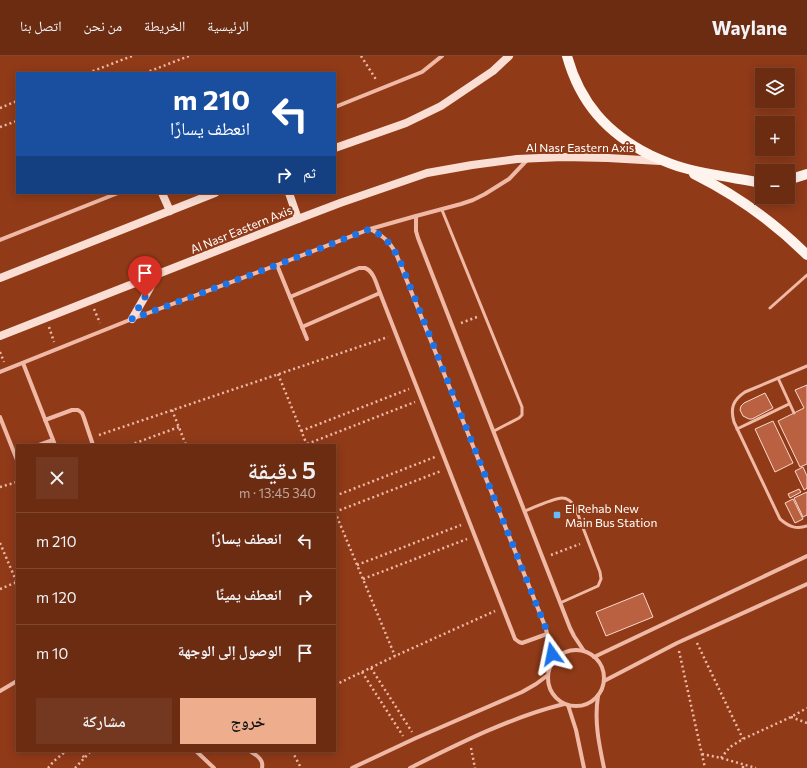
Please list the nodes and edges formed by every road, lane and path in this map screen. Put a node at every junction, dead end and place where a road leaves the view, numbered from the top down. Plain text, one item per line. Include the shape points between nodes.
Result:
1 (132, 56) edge
2 (189, 56) edge
3 (361, 56) edge
4 (442, 56) edge
5 (509, 56) edge
6 (567, 56) edge
7 (91, 72) edge
8 (148, 72) edge
9 (381, 88) junction
10 (16, 101) edge
11 (336, 107) edge
12 (0, 108) edge
13 (16, 121) edge
14 (0, 127) edge
15 (336, 148) edge
16 (528, 158) junction
17 (664, 161) junction
18 (684, 168) junction
19 (807, 174) edge
20 (795, 178) edge
21 (755, 182) edge
22 (115, 194) edge
23 (162, 194) edge
24 (213, 194) edge
25 (289, 194) edge
26 (442, 210) junction
27 (170, 211) junction
28 (416, 216) junction
29 (298, 219) junction
30 (370, 229) junction
31 (0, 240) edge
32 (807, 255) edge
33 (277, 265) junction
34 (158, 274) junction
35 (807, 275) edge
36 (0, 278) edge
37 (380, 294) junction
38 (290, 297) junction
39 (91, 301) junction
40 (770, 308) dead end
41 (485, 314) junction
42 (45, 318) junction
43 (132, 319) junction
44 (453, 326) junction
45 (302, 327) junction
46 (103, 331) junction
47 (396, 335) junction
48 (0, 336) edge
49 (307, 339) dead end
50 (56, 350) junction
51 (23, 363) junction
52 (807, 366) edge
53 (0, 372) edge
54 (278, 374) junction
55 (778, 378) junction
56 (416, 386) junction
57 (422, 399) junction
58 (789, 404) junction
59 (172, 410) junction
60 (794, 413) dead end
61 (0, 417) edge
62 (45, 420) junction
63 (179, 427) junction
64 (737, 429) junction
65 (301, 431) junction
66 (494, 431) junction
67 (91, 438) junction
68 (53, 440) junction
69 (42, 444) edge
70 (55, 444) edge
71 (93, 444) edge
72 (133, 444) edge
73 (186, 444) edge
74 (307, 444) edge
75 (310, 444) edge
76 (16, 453) edge
77 (443, 454) junction
78 (448, 468) junction
79 (16, 482) edge
80 (0, 487) edge
81 (336, 496) edge
82 (524, 511) junction
83 (336, 512) edge
84 (336, 514) edge
85 (469, 522) junction
86 (807, 526) edge
87 (475, 535) junction
88 (588, 540) junction
89 (0, 543) edge
90 (807, 556) edge
91 (543, 559) junction
92 (357, 566) junction
93 (363, 579) junction
94 (16, 581) edge
95 (16, 583) edge
96 (807, 584) edge
97 (0, 589) edge
98 (560, 603) junction
99 (503, 608) junction
100 (547, 634) junction
101 (693, 636) junction
102 (677, 643) junction
103 (584, 651) junction
104 (395, 656) junction
105 (594, 657) junction
106 (552, 663) junction
107 (371, 668) junction
108 (362, 672) junction
109 (548, 675) junction
110 (604, 681) junction
111 (16, 682) edge
112 (336, 685) edge
113 (0, 691) edge
114 (598, 696) junction
115 (566, 705) junction
116 (807, 708) edge
117 (791, 717) junction
118 (807, 723) edge
119 (416, 738) junction
120 (469, 739) junction
121 (743, 739) junction
122 (408, 742) junction
123 (65, 752) edge
124 (81, 752) edge
125 (90, 752) edge
126 (197, 752) edge
127 (252, 752) edge
128 (293, 752) edge
129 (702, 754) junction
130 (84, 758) junction
131 (721, 758) junction
132 (743, 764) junction
133 (50, 768) edge
134 (75, 768) edge
135 (214, 768) edge
136 (262, 768) edge
137 (301, 768) edge
138 (352, 768) edge
139 (410, 768) edge
140 (475, 768) edge
141 (584, 768) edge
142 (604, 768) edge
143 (705, 768) edge
144 (743, 768) edge
145 (756, 768) edge

1 - 7 path
2 - 8 path
3 - 9 path
4 - 9 street via 422,72
5 - 15 street via 493,71 441,106 406,123
6 - 17 main road via 578,86 589,105 603,121 618,136 636,148
9 - 11 street
10 - 12 path
13 - 14 path
16 - 17 street, Al Nasr Eastern Axis via 578,157
16 - 26 street via 508,179 486,194
16 - 29 street, Al Nasr Eastern Axis via 427,174
17 - 18 main road
18 - 21 main road
18 - 32 main road via 713,183 769,220
19 - 20 main road
22 - 31 street
23 - 27 street
24 - 27 street
25 - 29 street
26 - 28 street
26 - 41 lane
27 - 36 street
28 - 30 street
28 - 44 street via 418,238
29 - 34 street, Al Nasr Eastern Axis
30 - 33 street
30 - 100 street via 380,234 395,251
33 - 38 street
33 - 43 street
34 - 39 street, Al Nasr Eastern Axis
34 - 43 street
35 - 40 lane
37 - 38 street via 370,271 359,268
37 - 45 street
37 - 47 street
38 - 45 street
39 - 42 street, Al Nasr Eastern Axis
39 - 46 path
41 - 44 path
41 - 66 lane via 522,407 522,415 519,418
42 - 48 street, Al Nasr Eastern Axis
42 - 50 path
43 - 46 street
44 - 66 street
45 - 49 street
46 - 50 street
47 - 54 path
47 - 56 street
50 - 51 street
51 - 53 street
51 - 62 street
52 - 55 lane
54 - 59 path
54 - 65 path
55 - 58 lane
55 - 64 lane via 739,396 732,408
56 - 57 street
56 - 65 path
57 - 75 path
57 - 77 street
58 - 60 lane
58 - 64 lane
59 - 63 path
59 - 67 path
61 - 76 street
62 - 67 street via 78,410 82,413
62 - 68 street
63 - 72 path
63 - 73 path
64 - 86 lane via 780,519 792,527
65 - 74 path
66 - 82 street
67 - 71 street
68 - 69 street
68 - 70 street
77 - 78 street
77 - 81 path
78 - 83 path
78 - 85 street
79 - 80 path
82 - 88 lane via 560,498 568,499 573,504
82 - 91 street
84 - 92 path
85 - 87 street
85 - 92 path
87 - 93 path
87 - 99 street
88 - 91 path
88 - 98 lane via 601,576 600,583 595,588
89 - 94 path
90 - 105 street
91 - 98 street
92 - 93 path
93 - 104 path
95 - 97 path
96 - 101 street
98 - 103 street via 572,632
99 - 100 street via 517,641 522,643
99 - 104 path
100 - 106 street
101 - 102 street
101 - 121 path
102 - 110 street
102 - 129 path
103 - 105 street
103 - 106 street via 563,653
104 - 107 path
105 - 110 street via 602,668
106 - 109 street
107 - 108 path
107 - 119 path
108 - 112 path
108 - 122 path
109 - 115 street via 549,689
109 - 119 street via 522,692
110 - 114 street
111 - 113 street
114 - 115 street via 585,705
114 - 142 street via 597,729
115 - 120 street via 533,713
115 - 141 street via 576,730
116 - 117 path
117 - 118 path
117 - 121 path
119 - 122 street
120 - 139 street
120 - 140 path
121 - 131 path via 730,747
122 - 138 street
123 - 133 path
124 - 130 path
125 - 130 path
126 - 135 street
127 - 136 street via 261,759
128 - 137 path
129 - 131 path
129 - 143 path
130 - 134 path
131 - 132 path
132 - 144 path
132 - 145 path

